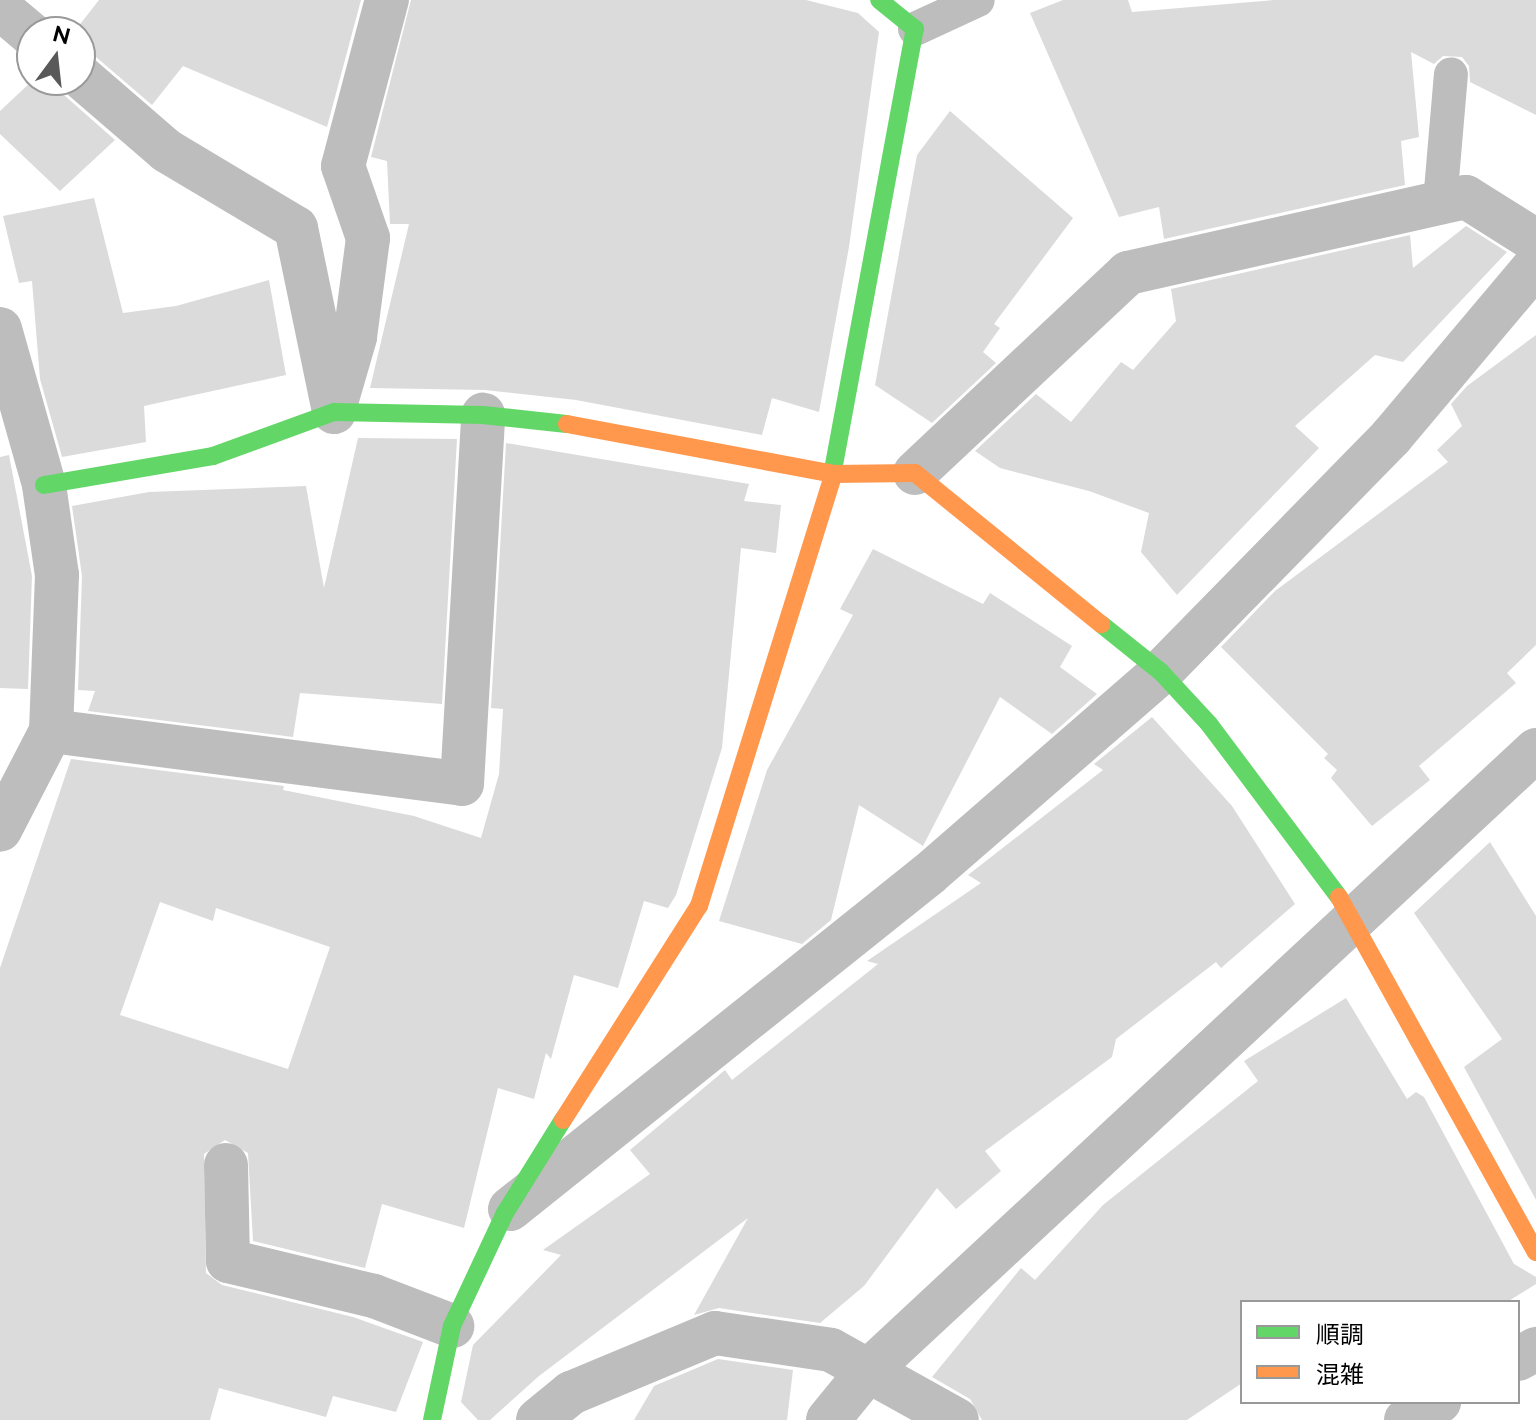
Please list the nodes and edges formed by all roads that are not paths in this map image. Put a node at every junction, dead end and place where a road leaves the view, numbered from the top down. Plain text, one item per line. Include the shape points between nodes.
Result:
1 (387, 0) edge
2 (879, 0) edge
3 (978, 0) edge
4 (0, 8) edge
5 (16, 22) edge
6 (915, 29) junction
7 (1451, 74) dead end
8 (96, 90) edge
9 (1440, 202) junction
10 (1536, 241) edge
11 (1536, 265) edge
12 (0, 329) edge
13 (334, 412) junction
14 (483, 415) junction
15 (915, 473) junction
16 (833, 474) junction
17 (44, 485) junction
18 (1161, 672) junction
19 (51, 731) junction
20 (1536, 750) edge
21 (0, 830) edge
22 (1355, 918) junction
23 (226, 1165) dead end
24 (505, 1213) junction
25 (1536, 1252) edge
26 (452, 1326) junction
27 (868, 1371) junction
28 (1435, 1404) edge
29 (432, 1420) edge
30 (538, 1420) edge
31 (828, 1420) edge
32 (957, 1420) edge
33 (1406, 1420) edge

1 - 13 street via 343,166 368,238 355,337
2 - 6 street
3 - 6 lane
4 - 5 street
6 - 16 street
7 - 9 lane
8 - 13 street via 167,151 296,228
9 - 10 street via 1466,197
9 - 15 street via 1128,273
11 - 18 street via 1391,437
12 - 17 street
13 - 14 street
13 - 17 street via 213,456
14 - 16 street via 573,425
14 - 19 street via 462,784
15 - 16 street
15 - 18 street
16 - 24 street via 699,906
17 - 19 street via 57,575
18 - 22 street via 1209,724
18 - 24 street via 929,874
19 - 21 street
20 - 22 street via 1511,793
22 - 25 street
22 - 27 street
23 - 26 street via 228,1261 374,1296
24 - 26 street
26 - 29 street
27 - 30 street via 831,1350 715,1333 571,1393
27 - 31 street
27 - 32 street
28 - 33 street

